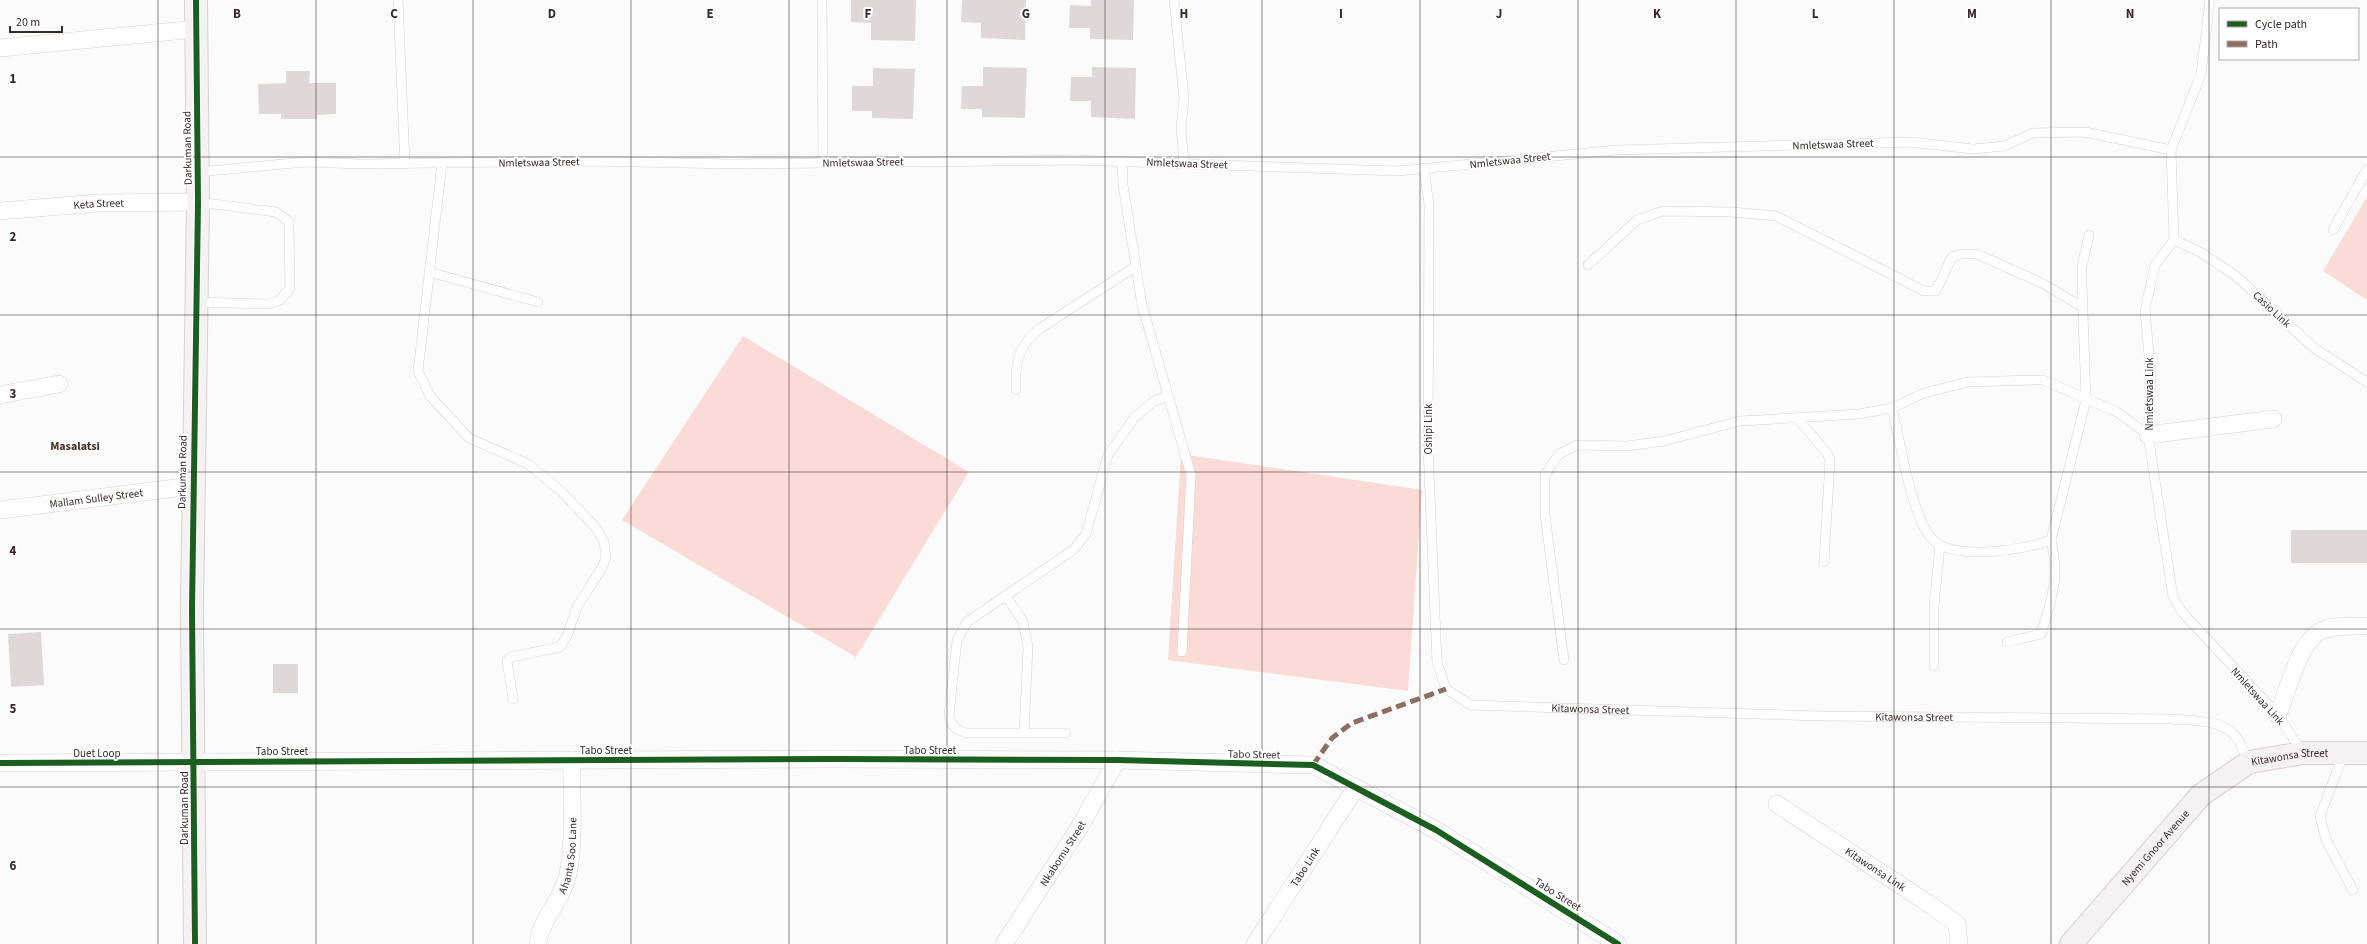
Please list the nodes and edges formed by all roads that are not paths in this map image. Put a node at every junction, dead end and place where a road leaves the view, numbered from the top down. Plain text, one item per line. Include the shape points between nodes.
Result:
1 (196, 0) edge
2 (398, 0) edge
3 (822, 0) edge
4 (1174, 0) edge
5 (2210, 0) edge
6 (196, 29) junction
7 (0, 48) edge
8 (2171, 150) junction
9 (1122, 161) junction
10 (442, 163) junction
11 (823, 163) junction
12 (1184, 163) junction
13 (405, 164) junction
14 (1424, 168) junction
15 (2367, 170) edge
16 (197, 172) junction
17 (198, 202) junction
18 (0, 211) edge
19 (2333, 230) dead end
20 (2089, 235) dead end
21 (2174, 240) junction
22 (1588, 265) dead end
23 (1136, 267) junction
24 (429, 272) junction
25 (195, 302) junction
26 (538, 302) dead end
27 (2082, 307) junction
28 (2367, 382) edge
29 (59, 384) dead end
30 (1016, 390) dead end
31 (0, 396) edge
32 (1168, 396) junction
33 (2086, 400) junction
34 (1892, 408) junction
35 (1797, 418) junction
36 (2273, 419) dead end
37 (2148, 435) junction
38 (192, 486) junction
39 (0, 510) edge
40 (2051, 540) junction
41 (1940, 545) junction
42 (1824, 562) dead end
43 (1006, 596) junction
44 (2367, 626) edge
45 (2007, 642) dead end
46 (1182, 652) dead end
47 (1564, 660) dead end
48 (1934, 666) dead end
49 (1446, 688) joint
50 (513, 699) dead end
51 (2278, 715) junction
52 (1024, 732) junction
53 (1066, 733) dead end
54 (2303, 753) junction
55 (2344, 753) junction
56 (2367, 753) edge
57 (572, 760) junction
58 (1117, 760) junction
59 (193, 761) junction
60 (2249, 762) junction
61 (0, 763) edge
62 (1355, 789) junction
63 (1777, 804) dead end
64 (2353, 890) dead end
65 (1259, 942) edge
66 (194, 944) edge
67 (538, 944) edge
68 (1004, 944) edge
69 (1618, 944) edge
70 (1959, 944) edge
71 (2071, 944) edge

1 - 6 street, Darkuman Road
2 - 13 lane
3 - 11 lane
4 - 12 lane via 1184,98 1181,128
5 - 8 lane via 2201,74
6 - 7 street
6 - 16 street, Darkuman Road
8 - 14 lane, Nmletswaa Street via 2085,132 2034,133 2004,146 1973,149 1911,142 1617,150
8 - 21 lane
9 - 11 lane, Nmletswaa Street
9 - 12 lane, Nmletswaa Street
9 - 23 lane via 1122,185
10 - 11 lane, Nmletswaa Street
10 - 13 lane, Nmletswaa Street
10 - 24 lane
12 - 14 lane, Nmletswaa Street via 1398,171
13 - 16 lane, Nmletswaa Street via 305,162
14 - 49 lane, Oshipi Link via 1429,205 1428,447 1436,662
15 - 19 lane
16 - 17 street, Darkuman Road
17 - 18 street, Keta Street via 98,203
17 - 25 street, Darkuman Road
17 - 25 lane via 276,212 289,222 290,288 280,300 269,304
20 - 27 lane via 2082,266
21 - 28 lane, Casio Link via 2200,252 2236,276 2314,348
21 - 37 lane, Nmletswaa Link via 2155,265 2145,310 2151,377
22 - 27 lane via 1637,220 1663,212 1732,212 1776,216 1924,290 1936,290 1952,258 1962,254 1977,254 2044,284
23 - 30 lane via 1026,340 1017,358
23 - 32 lane via 1142,305
24 - 26 lane
24 - 50 lane via 418,371 430,396 469,438 528,464 562,492 596,528 604,542 606,556 603,566 577,607 567,636 560,646 511,658 507,662
25 - 38 street, Darkuman Road
27 - 33 lane
29 - 31 street
32 - 43 lane via 1154,401 1134,418 1108,455 1086,534 1073,550
32 - 46 lane via 1191,475
33 - 34 lane via 2043,380 1968,382 1924,393
33 - 37 lane via 2117,412
33 - 40 lane
34 - 35 lane via 1859,414
34 - 41 lane via 1915,505 1931,538
35 - 42 lane via 1830,460
35 - 47 lane via 1740,421 1657,442 1627,446 1577,445 1559,454 1545,475 1545,515
36 - 37 street
37 - 51 lane, Nmletswaa Link via 2173,597 2182,612
38 - 39 street, Mallam Sulley Street
38 - 59 street, Darkuman Road
40 - 41 lane via 2030,548 1984,552
40 - 45 lane via 2056,564 2053,595 2041,634
41 - 48 lane via 1934,606
43 - 52 lane via 1022,622 1028,646
43 - 52 lane via 967,622 957,640 950,721 957,730 967,733
44 - 51 street via 2345,626 2320,631 2309,642 2296,667
49 - 60 lane, Kitawonsa Street via 1471,706 1821,716 2186,720 2207,722 2226,728 2234,735
51 - 54 lane, Nmletswaa Link
52 - 53 lane
54 - 55 street, Kitawonsa Street
54 - 60 street, Kitawonsa Street
55 - 56 street, Kitawonsa Street
55 - 64 lane via 2320,816 2326,840
57 - 58 street, Tabo Street
57 - 59 street, Tabo Street
57 - 67 street, Ahanta Soo Lane via 568,874 560,895 544,921
58 - 62 street, Tabo Street via 1313,765
58 - 68 street, Nkabomu Street via 1079,828
59 - 61 street, Duet Loop
59 - 66 street, Darkuman Road
60 - 71 street, Nyemi Gnoor Avenue via 2201,795
62 - 65 street, Tabo Link
62 - 69 street, Tabo Street via 1436,830
63 - 70 street, Kitawonsa Link via 1957,924

